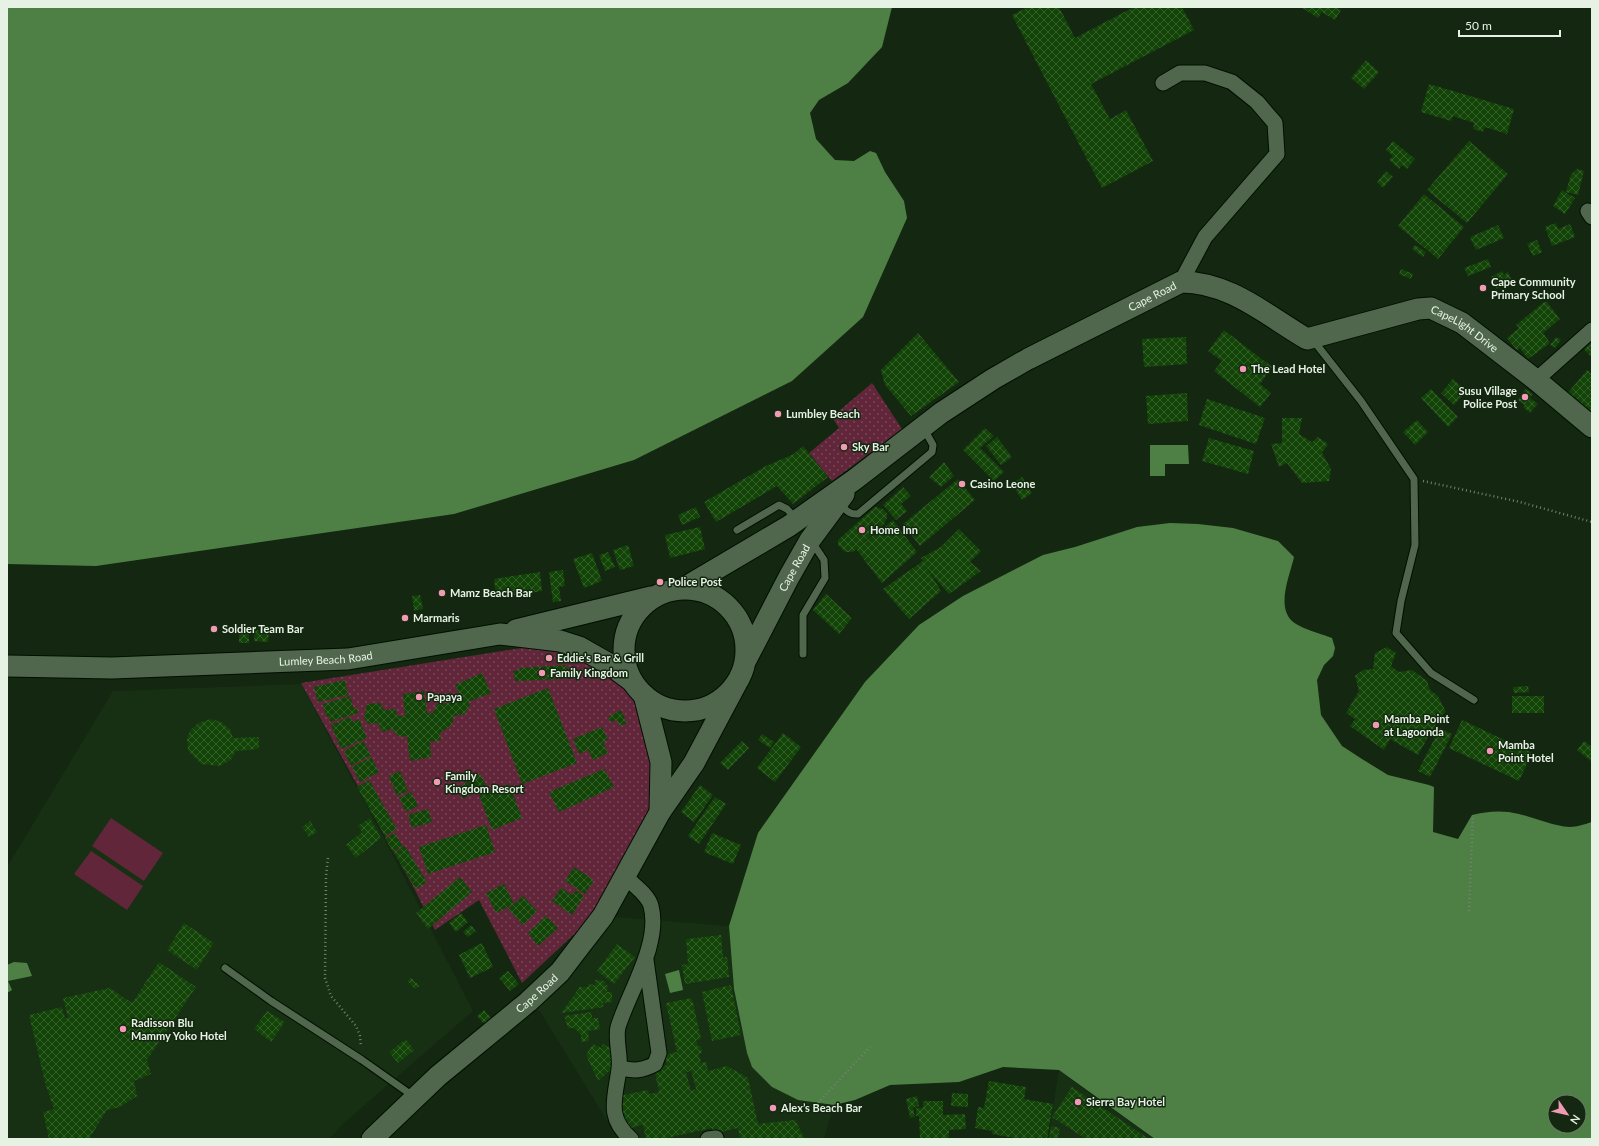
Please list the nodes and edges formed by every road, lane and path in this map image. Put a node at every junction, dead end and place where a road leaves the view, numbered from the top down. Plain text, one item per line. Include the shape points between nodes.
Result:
1 (1163, 83) dead end
2 (1181, 282) junction
3 (1592, 330) edge
4 (1312, 339) junction
5 (1536, 380) junction
6 (923, 427) junction
7 (1592, 427) edge
8 (1414, 479) junction
9 (854, 480) junction
10 (838, 502) junction
11 (1592, 522) edge
12 (793, 523) junction
13 (737, 530) dead end
14 (810, 540) junction
15 (684, 588) junction
16 (654, 597) junction
17 (500, 634) junction
18 (803, 654) dead end
19 (745, 662) junction
20 (7, 666) edge
21 (736, 684) junction
22 (638, 688) junction
23 (1474, 700) dead end
24 (660, 812) junction
25 (1474, 815) dead end
26 (328, 858) dead end
27 (625, 876) junction
28 (1469, 911) dead end
29 (646, 959) junction
30 (225, 968) dead end
31 (870, 1047) dead end
32 (362, 1060) junction
33 (620, 1068) junction
34 (415, 1098) junction
35 (818, 1103) dead end
36 (372, 1139) edge
37 (631, 1139) edge

1 - 2 street via 1180,73 1205,73 1232,82 1258,102 1275,124 1277,154 1205,237
2 - 4 main road, Cape Road via 1215,286 1270,314 1305,338
2 - 6 main road, Cape Road via 1028,360 971,393
3 - 5 street
4 - 5 main road, CapeLight Drive via 1418,309 1431,308 1462,323
4 - 8 lane, Cape Road via 1361,401
5 - 7 main road, CapeLight Drive
6 - 9 main road, Cape Road
6 - 10 lane via 933,445 932,452 858,514 848,512
8 - 11 path via 1520,502
8 - 23 lane via 1415,545 1396,633 1431,673
9 - 10 main road, Cape Road
9 - 12 main road, Cape Road
10 - 14 main road, Cape Road
12 - 13 lane via 787,509 779,505
12 - 14 main road
12 - 15 main road, Cape Road
14 - 18 lane via 824,560 825,578 802,615
14 - 19 main road, Cape Road via 788,577
15 - 16 main road via 669,590
15 - 19 main road via 706,592 725,602 739,619 746,640
16 - 17 main road
16 - 22 main road via 636,613 626,634 625,658
17 - 20 main road, Lumley Beach Road via 348,659 112,668
17 - 22 main road, Lumley Beach Road via 579,647 609,664
19 - 21 main road
21 - 22 main road via 724,697 709,706 692,710 675,710 658,705
21 - 24 main road, Cape Road via 694,763
22 - 24 main road via 661,762
24 - 27 main road, Cape Road
25 - 28 path
26 - 32 path via 325,978 332,996 356,1026 360,1036
27 - 29 street via 651,905 654,922
27 - 34 main road, Cape Road via 604,916 560,972
29 - 33 street via 618,1029
29 - 33 street via 658,1053 655,1064 646,1069 637,1071
30 - 32 lane
31 - 35 path
32 - 34 lane
33 - 37 street via 614,1097 614,1113 617,1123
34 - 36 main road, Cape Road

